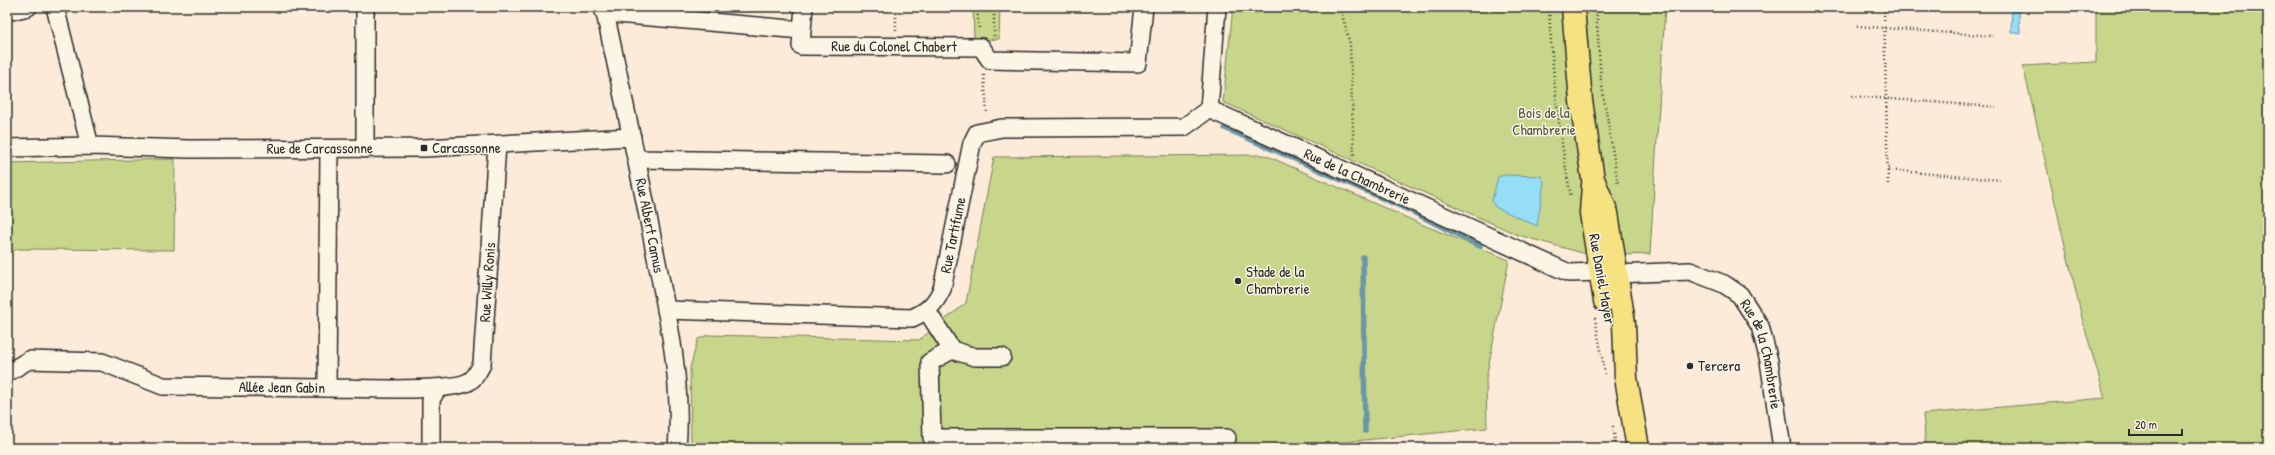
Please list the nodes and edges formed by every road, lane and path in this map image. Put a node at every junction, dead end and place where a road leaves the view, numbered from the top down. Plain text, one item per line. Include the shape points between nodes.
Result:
1 (28, 7) edge
2 (55, 7) edge
3 (365, 7) edge
4 (804, 7) edge
5 (896, 7) edge
6 (976, 7) edge
7 (1144, 7) edge
8 (1217, 7) edge
9 (1340, 7) edge
10 (1573, 7) edge
11 (1884, 7) edge
12 (604, 10) edge
13 (7, 12) edge
14 (1857, 26) dead end
15 (1885, 27) junction
16 (802, 30) junction
17 (1994, 36) dead end
18 (895, 47) junction
19 (981, 47) junction
20 (1852, 96) dead end
21 (1885, 99) junction
22 (1996, 107) dead end
23 (1209, 109) junction
24 (632, 137) junction
25 (497, 145) junction
26 (90, 146) junction
27 (7, 148) edge
28 (329, 149) junction
29 (365, 149) junction
30 (637, 159) junction
31 (947, 164) dead end
32 (1888, 170) junction
33 (1354, 175) junction
34 (2000, 180) dead end
35 (1888, 184) dead end
36 (1608, 273) junction
37 (666, 310) junction
38 (927, 312) junction
39 (952, 350) junction
40 (1002, 357) dead end
41 (7, 373) edge
42 (327, 388) junction
43 (437, 388) junction
44 (1227, 438) dead end
45 (431, 448) edge
46 (677, 448) edge
47 (1638, 448) edge
48 (1782, 448) edge

1 - 13 street
2 - 26 street
3 - 29 street
4 - 16 street
5 - 18 path
6 - 19 path
7 - 19 street via 1138,63 990,60
8 - 23 street
9 - 33 path via 1350,44
10 - 36 main road, Rue Daniel Mayer via 1581,101 1593,179 1607,213
11 - 15 path
12 - 16 street
12 - 24 street, Rue Albert Camus
14 - 15 path
15 - 17 path
15 - 21 path
16 - 18 street, Rue du Colonel Chabert via 801,46
18 - 19 street, Rue du Colonel Chabert
20 - 21 path
21 - 22 path
21 - 32 path
23 - 33 street, Rue de la Chambrerie
23 - 38 street, Rue Tartifume via 1184,127 1002,128 977,133 972,143 942,289
24 - 25 street, Rue de Carcassonne
24 - 30 street, Rue Albert Camus
25 - 29 street, Rue de Carcassonne
25 - 43 street, Rue Willy Ronis via 482,364 470,381
26 - 27 street, Rue de Carcassonne
26 - 28 street, Rue de Carcassonne
28 - 29 street, Rue de Carcassonne
28 - 42 street, Allée Jean Gabin
30 - 31 street
30 - 37 street, Rue Albert Camus
32 - 34 path
32 - 35 path
33 - 36 street, Rue de la Chambrerie via 1569,273
36 - 47 main road, Rue Daniel Mayer via 1624,323 1626,378
36 - 48 street, Rue de la Chambrerie via 1690,272 1724,284 1740,295 1760,326
37 - 38 street via 895,318 912,318
37 - 46 street, Rue Albert Camus via 680,416
38 - 39 street
39 - 40 street via 975,357
39 - 44 street via 930,362 932,438
41 - 42 street, Allée Jean Gabin via 29,360 102,362 163,386
42 - 43 street, Rue Willy Ronis
43 - 45 street via 431,400

